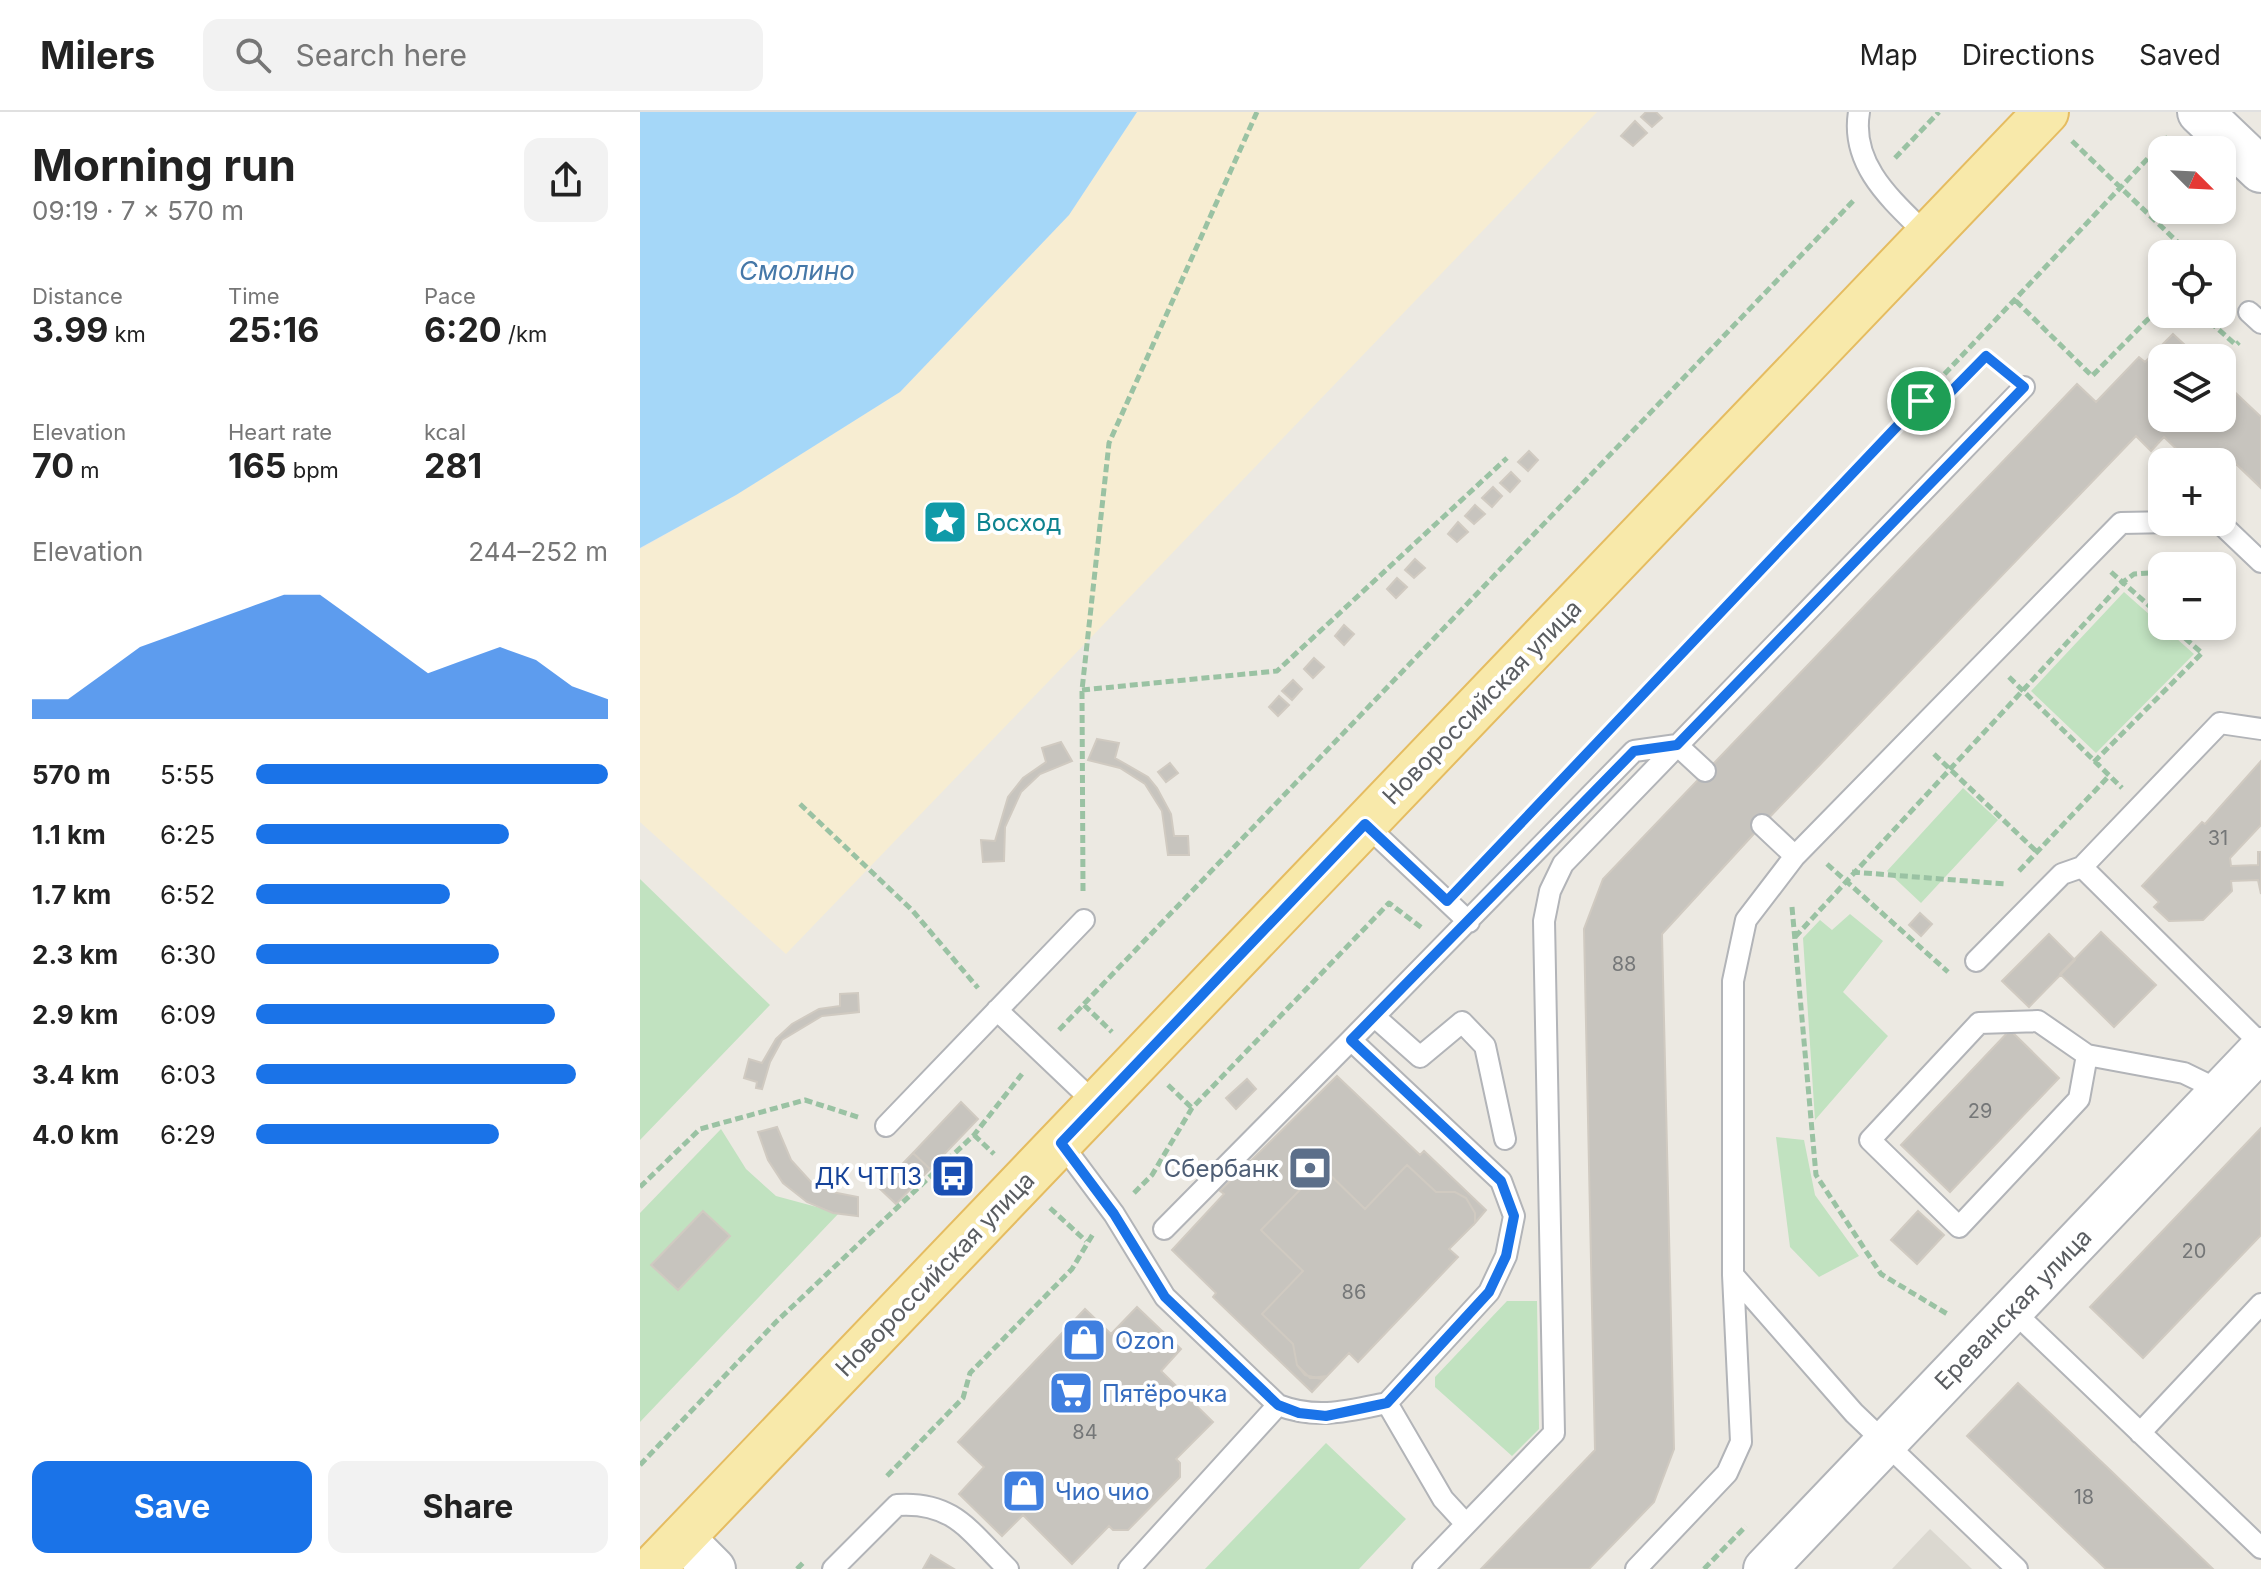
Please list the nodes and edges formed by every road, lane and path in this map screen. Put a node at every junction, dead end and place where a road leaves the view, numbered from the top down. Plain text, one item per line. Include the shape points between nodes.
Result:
1 (1257, 112) edge
2 (1859, 112) edge
3 (1939, 112) edge
4 (2045, 113) edge
5 (2185, 123) edge
6 (2261, 170) edge
7 (1873, 180) junction
8 (2123, 188) junction
9 (1928, 236) junction
10 (2176, 240) edge
11 (2016, 301) junction
12 (2148, 319) edge
13 (2024, 387) joint
14 (1921, 401) junction
15 (1507, 458) dead end
16 (2148, 522) edge
17 (2234, 536) edge
18 (2091, 554) junction
19 (2261, 562) edge
20 (2148, 573) edge
21 (2123, 582) junction
22 (2148, 604) edge
23 (2187, 640) edge
24 (1990, 658) junction
25 (1082, 690) junction
26 (2022, 690) junction
27 (2261, 729) edge
28 (1915, 736) junction
29 (1598, 742) dead end
30 (1677, 745) junction
31 (2094, 762) junction
32 (1950, 769) junction
33 (1705, 771) dead end
34 (2109, 776) junction
35 (800, 804) dead end
36 (2141, 805) junction
37 (1365, 824) junction
38 (1762, 825) dead end
39 (2037, 851) junction
40 (1797, 855) junction
41 (2082, 867) junction
42 (1852, 872) junction
43 (2062, 874) junction
44 (1845, 880) junction
45 (1447, 901) junction
46 (1084, 920) joint
47 (1469, 922) junction
48 (1795, 937) junction
49 (1976, 961) dead end
50 (1958, 981) dead end
51 (997, 1010) junction
52 (1375, 1017) junction
53 (1351, 1040) junction
54 (2261, 1047) edge
55 (1039, 1051) junction
56 (2087, 1055) junction
57 (2221, 1091) junction
58 (1097, 1105) junction
59 (886, 1126) joint
60 (1505, 1139) dead end
61 (1061, 1143) junction
62 (640, 1187) edge
63 (1114, 1214) junction
64 (1164, 1229) dead end
65 (1733, 1275) junction
66 (2261, 1304) edge
67 (2012, 1310) junction
68 (1949, 1315) dead end
69 (1387, 1403) junction
70 (1278, 1405) junction
71 (2140, 1433) junction
72 (1886, 1442) junction
73 (640, 1465) edge
74 (885, 1478) dead end
75 (1466, 1524) junction
76 (682, 1537) junction
77 (2261, 1548) edge
78 (808, 1558) dead end
79 (652, 1569) edge
80 (714, 1569) edge
81 (797, 1569) edge
82 (833, 1569) edge
83 (1008, 1569) edge
84 (1129, 1569) edge
85 (1423, 1569) edge
86 (1636, 1569) edge
87 (1765, 1569) edge
88 (2017, 1569) edge

1 - 25 path via 1109,443
2 - 7 lane via 1856,132
3 - 7 path
4 - 8 path
4 - 9 main road, Новороссийская улица
5 - 6 street
5 - 8 path
7 - 9 lane
7 - 55 path
8 - 10 path
8 - 11 path
9 - 37 main road, Новороссийская улица
11 - 12 path via 2092,376
11 - 14 path
13 - 14 path via 1986,356 1932,411
13 - 30 lane
14 - 29 path
15 - 25 path via 1277,671
16 - 18 lane via 2121,523
17 - 19 lane
18 - 21 path
18 - 24 lane
20 - 21 path
21 - 22 path
21 - 26 path
23 - 31 path via 2202,653
24 - 26 path
24 - 28 lane
25 - 46 path
26 - 31 path
26 - 32 path
27 - 36 lane via 2220,723
28 - 32 path
28 - 40 lane
30 - 33 lane
30 - 47 lane via 1634,751
30 - 75 lane via 1563,864 1550,891 1544,921 1554,1433
31 - 34 path
32 - 39 path
32 - 42 path
34 - 36 path
34 - 39 path
35 - 51 path via 912,910
36 - 41 lane
37 - 45 lane
37 - 58 main road, Новороссийская улица
38 - 40 lane
39 - 42 path via 2004,887
39 - 43 path
40 - 44 path
40 - 48 path
40 - 65 lane via 1746,920 1733,981
41 - 43 lane
41 - 54 lane
42 - 44 path
43 - 49 lane
44 - 48 path
44 - 50 path
45 - 47 lane
45 - 63 path via 1421,929 1389,903 1192,1108 1152,1175
46 - 51 lane
47 - 52 lane
48 - 68 path via 1816,1175 1881,1274
51 - 55 lane
51 - 59 lane
52 - 53 lane
52 - 60 lane via 1420,1057 1462,1022 1485,1046
53 - 64 lane
53 - 69 lane via 1501,1181 1514,1216 1506,1256 1489,1292
54 - 57 street, Ереванская улица
55 - 58 lane
55 - 73 path via 974,1135 776,1322
56 - 56 lane via 2079,1099 1959,1227 1870,1140 1979,1023 2038,1021
56 - 57 lane via 2184,1073
57 - 67 street, Ереванская улица
58 - 61 main road, Новороссийская улица
59 - 62 path via 805,1100 700,1129
61 - 63 lane
61 - 76 main road, Новороссийская улица
63 - 70 lane via 1165,1297
63 - 74 path via 1086,1241 1072,1269 970,1373 963,1398
65 - 72 lane via 1854,1413
65 - 86 lane via 1741,1442 1727,1473
66 - 71 lane
67 - 71 lane
67 - 72 street, Ереванская улица
69 - 70 lane via 1326,1416
69 - 75 lane via 1443,1499
70 - 84 lane
71 - 77 lane
72 - 87 street, Ереванская улица
72 - 88 lane
75 - 85 lane
76 - 79 main road, Новороссийская улица
76 - 80 street
78 - 81 path
82 - 83 lane via 897,1505 925,1503 951,1514

